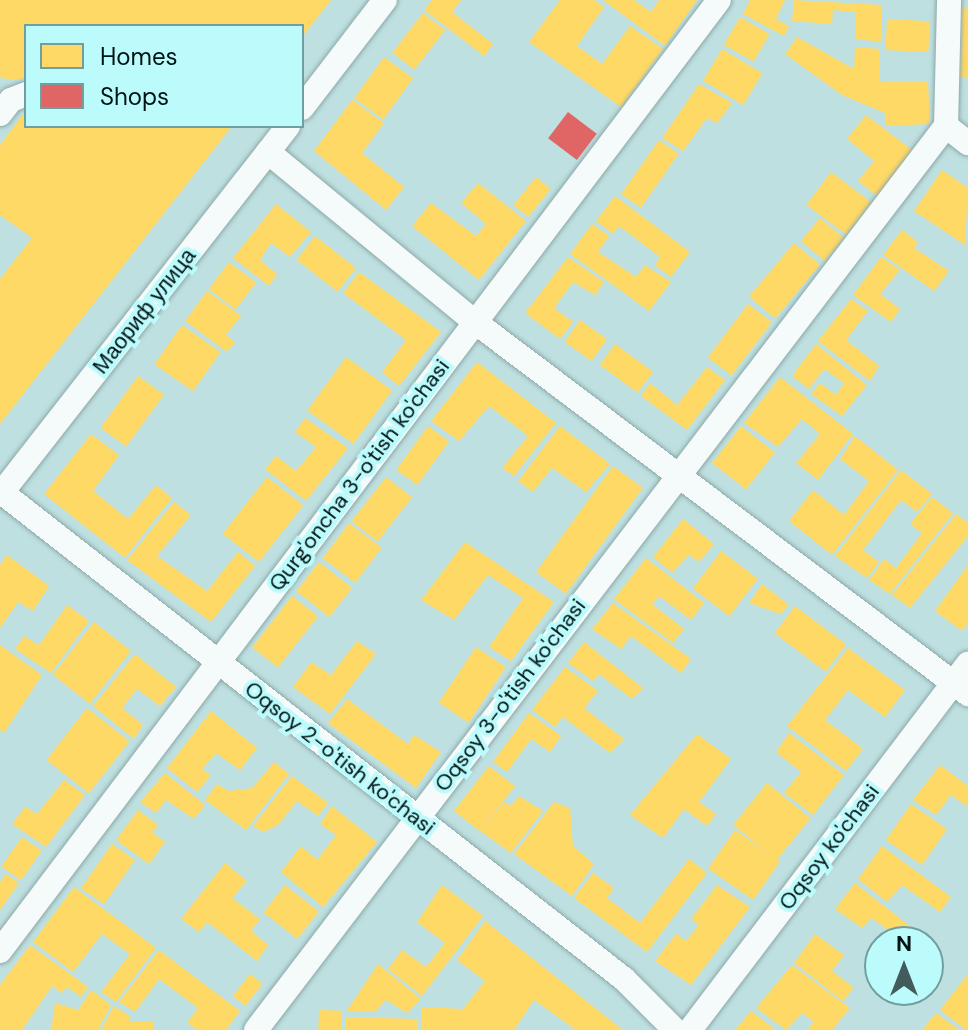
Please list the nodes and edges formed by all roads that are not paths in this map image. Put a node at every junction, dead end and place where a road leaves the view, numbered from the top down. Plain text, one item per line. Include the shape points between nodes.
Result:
1 (385, 0) edge
2 (719, 0) edge
3 (949, 0) edge
4 (304, 105) edge
5 (946, 126) junction
6 (286, 128) edge
7 (968, 143) edge
8 (268, 152) junction
9 (475, 322) junction
10 (677, 477) junction
11 (1, 493) edge
12 (218, 662) junction
13 (968, 664) edge
14 (960, 689) edge
15 (416, 817) junction
16 (0, 951) edge
17 (664, 1027) edge
18 (256, 1030) edge
19 (690, 1030) edge

1 - 4 street
2 - 9 street, Qurg'oncha 3-o'tish ko'chasi
3 - 5 street
5 - 7 street
5 - 10 street, Oqsoy 3-o'tish ko'chasi
6 - 8 street, Маориф улица
8 - 9 street
8 - 11 street, Маориф улица
9 - 10 street
9 - 12 street, Qurg'oncha 3-o'tish ko'chasi
10 - 14 street
10 - 15 street, Oqsoy 3-o'tish ko'chasi
11 - 12 street, Oqsoy 2-o'tish ko'chasi
12 - 15 street, Oqsoy 2-o'tish ko'chasi
12 - 16 street, Qurg'oncha 3-o'tish ko'chasi
13 - 14 street, Oqsoy ko'chasi
14 - 19 street, Oqsoy ko'chasi
15 - 17 street, Oqsoy 2-o'tish ko'chasi via 624,979
15 - 18 street, Oqsoy 3-o'tish ko'chasi

